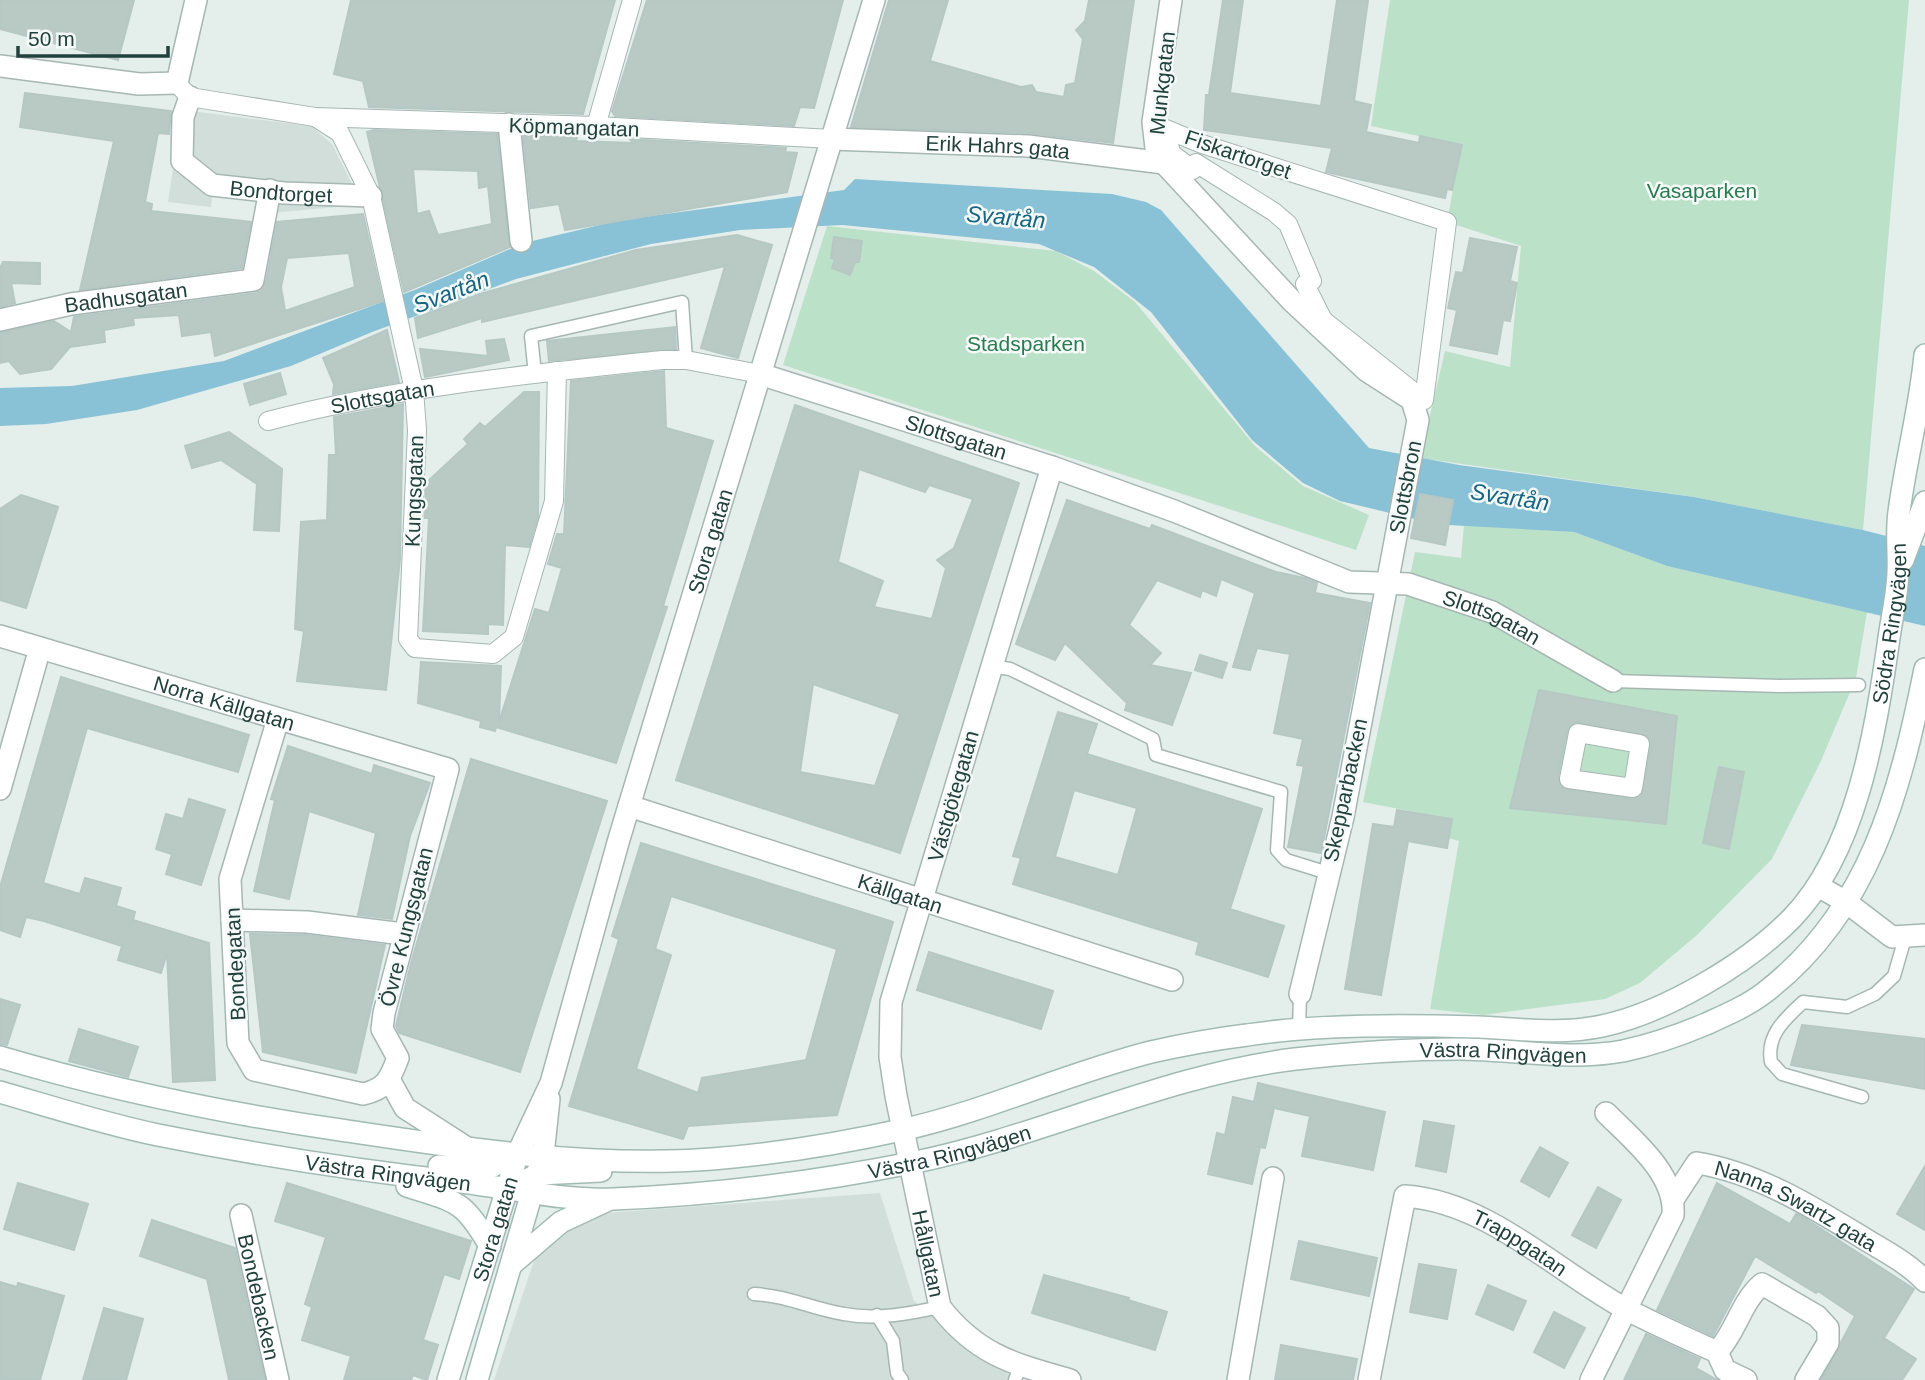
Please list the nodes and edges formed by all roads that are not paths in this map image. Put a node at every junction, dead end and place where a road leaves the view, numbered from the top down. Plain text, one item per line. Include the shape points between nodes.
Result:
1 (196, 0) edge
2 (632, 0) edge
3 (874, 0) edge
4 (1171, 0) edge
5 (0, 66) edge
6 (183, 90) junction
7 (315, 117) junction
8 (509, 124) junction
9 (596, 126) junction
10 (832, 139) junction
11 (1164, 163) junction
12 (270, 190) junction
13 (371, 196) junction
14 (521, 241) dead end
15 (0, 320) edge
16 (1925, 355) edge
17 (686, 360) junction
18 (557, 371) junction
19 (535, 374) junction
20 (760, 374) junction
21 (414, 390) junction
22 (1403, 394) joint
23 (1424, 400) joint
24 (1923, 405) edge
25 (268, 421) dead end
26 (1052, 467) junction
27 (1925, 502) edge
28 (1905, 534) junction
29 (1385, 585) junction
30 (0, 636) edge
31 (40, 648) junction
32 (991, 666) junction
33 (1925, 669) edge
34 (1613, 681) joint
35 (1859, 685) dead end
36 (278, 719) junction
37 (448, 769) joint
38 (1569, 779) joint
39 (0, 789) edge
40 (629, 806) junction
41 (1328, 873) junction
42 (1818, 886) junction
43 (923, 901) junction
44 (1846, 902) junction
45 (232, 920) junction
46 (403, 934) junction
47 (1915, 936) edge
48 (1172, 980) dead end
49 (1300, 994) joint
50 (1299, 1031) junction
51 (0, 1057) edge
52 (390, 1081) junction
53 (551, 1083) junction
54 (0, 1092) edge
55 (1862, 1097) dead end
56 (1606, 1113) dead end
57 (902, 1130) junction
58 (464, 1146) junction
59 (518, 1153) junction
60 (909, 1163) junction
61 (539, 1174) junction
62 (395, 1175) junction
63 (1273, 1178) dead end
64 (508, 1188) junction
65 (1674, 1198) junction
66 (613, 1199) junction
67 (241, 1215) dead end
68 (490, 1246) junction
69 (510, 1266) junction
70 (1925, 1281) edge
71 (754, 1294) dead end
72 (940, 1307) junction
73 (1626, 1309) junction
74 (877, 1315) junction
75 (1717, 1352) junction
76 (1017, 1373) edge
77 (278, 1380) edge
78 (448, 1380) edge
79 (477, 1380) edge
80 (902, 1380) edge
81 (1070, 1380) edge
82 (1238, 1380) edge
83 (1369, 1380) edge
84 (1591, 1380) edge
85 (1746, 1380) edge
86 (1806, 1380) edge

1 - 6 street
2 - 9 street
3 - 10 street, Stora gatan
4 - 11 street, Munkgatan via 1153,122 1156,148
5 - 6 street
6 - 7 street, Köpmangatan
6 - 12 street, Bondtorget via 182,161 212,185
7 - 8 street, Köpmangatan
7 - 13 street, Kungsgatan via 341,133
8 - 9 street, Köpmangatan
8 - 14 street
9 - 10 street, Köpmangatan
10 - 11 street, Erik Hahrs gata via 1028,146
10 - 20 street, Stora gatan
11 - 22 street, Fiskartorget via 1292,301 1367,371
12 - 13 street, Bondtorget
12 - 15 street, Badhusgatan via 252,280 71,304
13 - 21 street, Kungsgatan
16 - 24 street, Södra Ringvägen
17 - 18 street, Slottsgatan
17 - 19 lane via 682,302 531,336
17 - 20 street, Slottsgatan
18 - 19 street, Slottsgatan
18 - 21 street, Kungsgatan via 554,501 514,637 493,654 415,648 408,639 417,430
19 - 21 street, Slottsgatan
20 - 26 street, Slottsgatan
20 - 40 street, Stora gatan
21 - 25 street, Slottsgatan
22 - 29 street, Slottsbron via 1412,400 1418,420
23 - 23 street, Fiskartorget via 1447,222 1166,129 1171,153 1193,170 1196,163 1287,224 1312,281 1305,284 1323,320
24 - 28 street, Södra Ringvägen via 1913,422
26 - 29 street, Slottsgatan via 1349,582
26 - 32 street, Västgötegatan
27 - 28 street
28 - 42 street, Södra Ringvägen via 1882,686 1856,799
29 - 34 street, Slottsgatan via 1408,584 1492,612
29 - 41 street, Skepparbacken via 1343,817
30 - 31 street, Norra Källgatan
31 - 36 street, Norra Källgatan
31 - 39 street
32 - 41 lane via 1010,669 1153,739 1156,755 1281,792 1276,850 1286,860
32 - 43 street, Västgötegatan
33 - 44 street, Södra Ringvägen via 1901,778 1872,860
34 - 35 lane
36 - 37 street, Norra Källgatan
36 - 45 street, Bondegatan via 230,879
37 - 46 street, Övre Kungsgatan
38 - 38 street via 1578,733 1640,744 1633,788
40 - 43 street, Källgatan
40 - 53 street, Stora gatan
41 - 49 street, Skepparbacken
42 - 44 street
42 - 50 street, Västra Ringvägen via 1792,918 1722,972 1650,1010 1600,1027
43 - 48 street, Källgatan
43 - 57 street, Västgötegatan via 891,1002 890,1057
44 - 47 street via 1881,932
44 - 60 street, Västra Ringvägen via 1826,934 1763,995 1685,1032 1622,1051 1418,1050 1257,1065 1176,1083 1056,1124
45 - 46 street via 307,922
45 - 52 street, Bondegatan via 238,1043 254,1070 363,1094 379,1091
46 - 52 street, Övre Kungsgatan via 382,1029 398,1058
47 - 55 lane via 1894,976 1875,994 1847,1007 1803,1002 1771,1039 1771,1062 1782,1074
49 - 50 lane
50 - 57 street, Västra Ringvägen via 1251,1034 1152,1052
51 - 58 street, Västra Ringvägen via 247,1118
52 - 58 street via 405,1108
53 - 59 street, Stora gatan
53 - 61 street, Stora gatan
54 - 62 street, Västra Ringvägen via 155,1135
56 - 65 street via 1665,1179
57 - 60 street, Hållgatan
57 - 61 street, Västra Ringvägen via 779,1152 683,1160 677,1171
58 - 59 street, Västra Ringvägen
59 - 61 street, Västra Ringvägen
59 - 62 street via 491,1167 412,1164
59 - 64 street, Stora gatan
60 - 66 street, Västra Ringvägen via 749,1190
60 - 72 street, Hållgatan
61 - 64 street
61 - 66 street, Västra Ringvägen
61 - 69 street, Stora gatan
62 - 64 street, Västra Ringvägen
62 - 68 street via 404,1185 460,1203 472,1214
63 - 82 street
64 - 68 street, Stora gatan
65 - 70 street, Nanna Swartz gata via 1697,1163 1724,1167 1813,1207
65 - 73 street via 1674,1215
66 - 69 street via 561,1222
67 - 77 street, Bondebacken
68 - 78 street, Stora gatan
69 - 79 street, Stora gatan
71 - 74 lane via 784,1296 844,1314
72 - 74 lane via 897,1317
72 - 76 street, Hållgatan via 956,1328
73 - 75 street, Trappgatan
73 - 83 street, Trappgatan via 1463,1210 1405,1196
73 - 84 street
74 - 80 lane via 893,1341
75 - 85 street via 1725,1370
75 - 86 street via 1762,1284 1817,1316 1828,1328 1828,1343
76 - 81 street, Hållgatan

